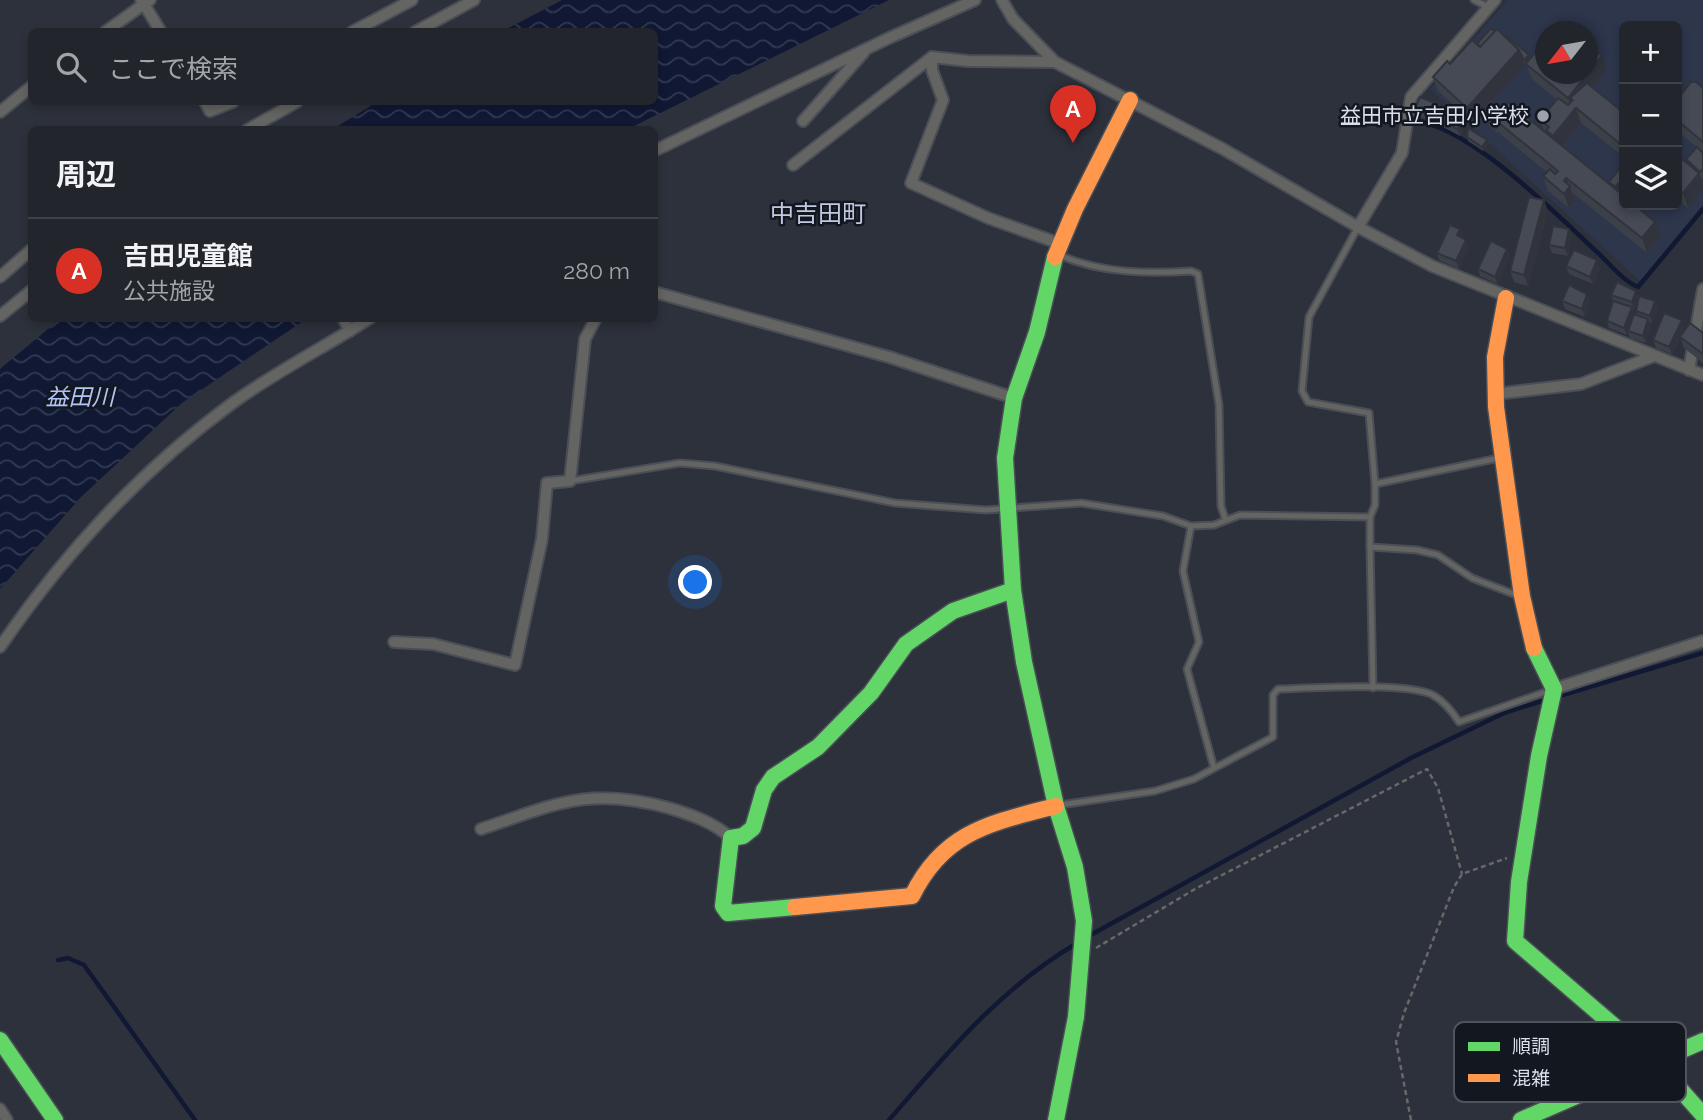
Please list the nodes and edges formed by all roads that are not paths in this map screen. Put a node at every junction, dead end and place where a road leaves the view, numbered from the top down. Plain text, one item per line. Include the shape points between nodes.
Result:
1 (412, 0) edge
2 (474, 0) edge
3 (975, 0) edge
4 (1002, 0) edge
5 (1474, 0) edge
6 (145, 1) edge
7 (1492, 4) edge
8 (110, 28) edge
9 (159, 28) edge
10 (360, 28) edge
11 (422, 28) edge
12 (868, 48) junction
13 (932, 57) junction
14 (1055, 61) junction
15 (28, 89) edge
16 (1129, 100) junction
17 (207, 105) edge
18 (225, 105) edge
19 (292, 105) edge
20 (0, 112) edge
21 (803, 121) dead end
22 (254, 126) edge
23 (658, 149) edge
24 (793, 165) dead end
25 (1358, 227) junction
26 (1058, 249) junction
27 (28, 252) edge
28 (0, 277) edge
29 (1703, 289) edge
30 (28, 293) edge
31 (658, 293) edge
32 (1506, 298) junction
33 (2, 312) edge
34 (594, 322) edge
35 (346, 324) edge
36 (1654, 356) junction
37 (1689, 370) junction
38 (1703, 375) edge
39 (1495, 394) junction
40 (1014, 398) junction
41 (1503, 457) junction
42 (570, 481) junction
43 (1375, 484) junction
44 (1007, 511) junction
45 (1370, 517) junction
46 (1225, 518) junction
47 (1191, 526) junction
48 (1370, 547) junction
49 (1013, 590) junction
50 (1522, 596) junction
51 (394, 642) dead end
52 (1703, 642) edge
53 (0, 647) edge
54 (1373, 688) junction
55 (1554, 689) junction
56 (1214, 768) junction
57 (1056, 806) junction
58 (481, 829) dead end
59 (732, 838) junction
60 (1609, 1022) edge
61 (0, 1040) edge
62 (1703, 1041) edge
63 (1686, 1049) edge
64 (1686, 1096) edge
65 (1563, 1102) edge
66 (0, 1109) edge
67 (1703, 1115) edge
68 (7, 1120) edge
69 (55, 1120) edge
70 (1056, 1120) edge
71 (1521, 1120) edge

1 - 10 street
2 - 11 street
3 - 12 street
4 - 14 street via 1013,19
5 - 7 lane
6 - 8 street
6 - 9 street
7 - 25 street via 1411,97 1402,153
12 - 21 street
12 - 23 street
13 - 14 street
13 - 24 street
13 - 26 street via 943,100 911,183
14 - 16 street
15 - 20 street
16 - 25 street
16 - 26 street
17 - 18 street via 210,111
19 - 22 street
25 - 32 street
25 - 43 lane via 1309,317 1302,391 1308,402 1369,413
26 - 40 street
26 - 46 lane via 1099,268 1198,274 1219,405
27 - 28 street
29 - 37 street
30 - 33 street
31 - 40 street via 889,357
32 - 36 street
32 - 39 street via 1495,356
34 - 42 street via 585,339
35 - 53 street via 233,403 123,498 68,556
36 - 37 street
36 - 39 street via 1581,384
37 - 38 street
39 - 41 street
40 - 44 street via 1005,458
41 - 43 lane
41 - 50 street
42 - 44 lane via 680,463 895,503
42 - 51 street via 547,483 542,539 515,665 433,644
43 - 45 lane
44 - 47 lane via 1081,503 1163,516
44 - 49 street
45 - 46 lane
45 - 48 lane
46 - 47 lane via 1214,525
47 - 56 lane via 1183,571 1199,642 1187,669
48 - 50 lane via 1438,555 1472,578
48 - 54 lane
49 - 57 street
49 - 59 street via 953,611 906,644 871,693 818,747 772,777 753,828
50 - 55 street via 1534,648
52 - 55 street
54 - 55 lane via 1431,694 1450,708 1459,722
54 - 56 lane via 1278,689 1273,695 1273,737
55 - 60 street via 1539,756 1514,941
56 - 57 lane via 1155,791
57 - 59 street via 960,836 932,863 912,896 728,913 723,906
57 - 70 street via 1084,921 1076,1017
58 - 59 street via 562,802 630,797 718,826
61 - 69 street
62 - 63 street
64 - 67 street
65 - 71 street
66 - 68 street

